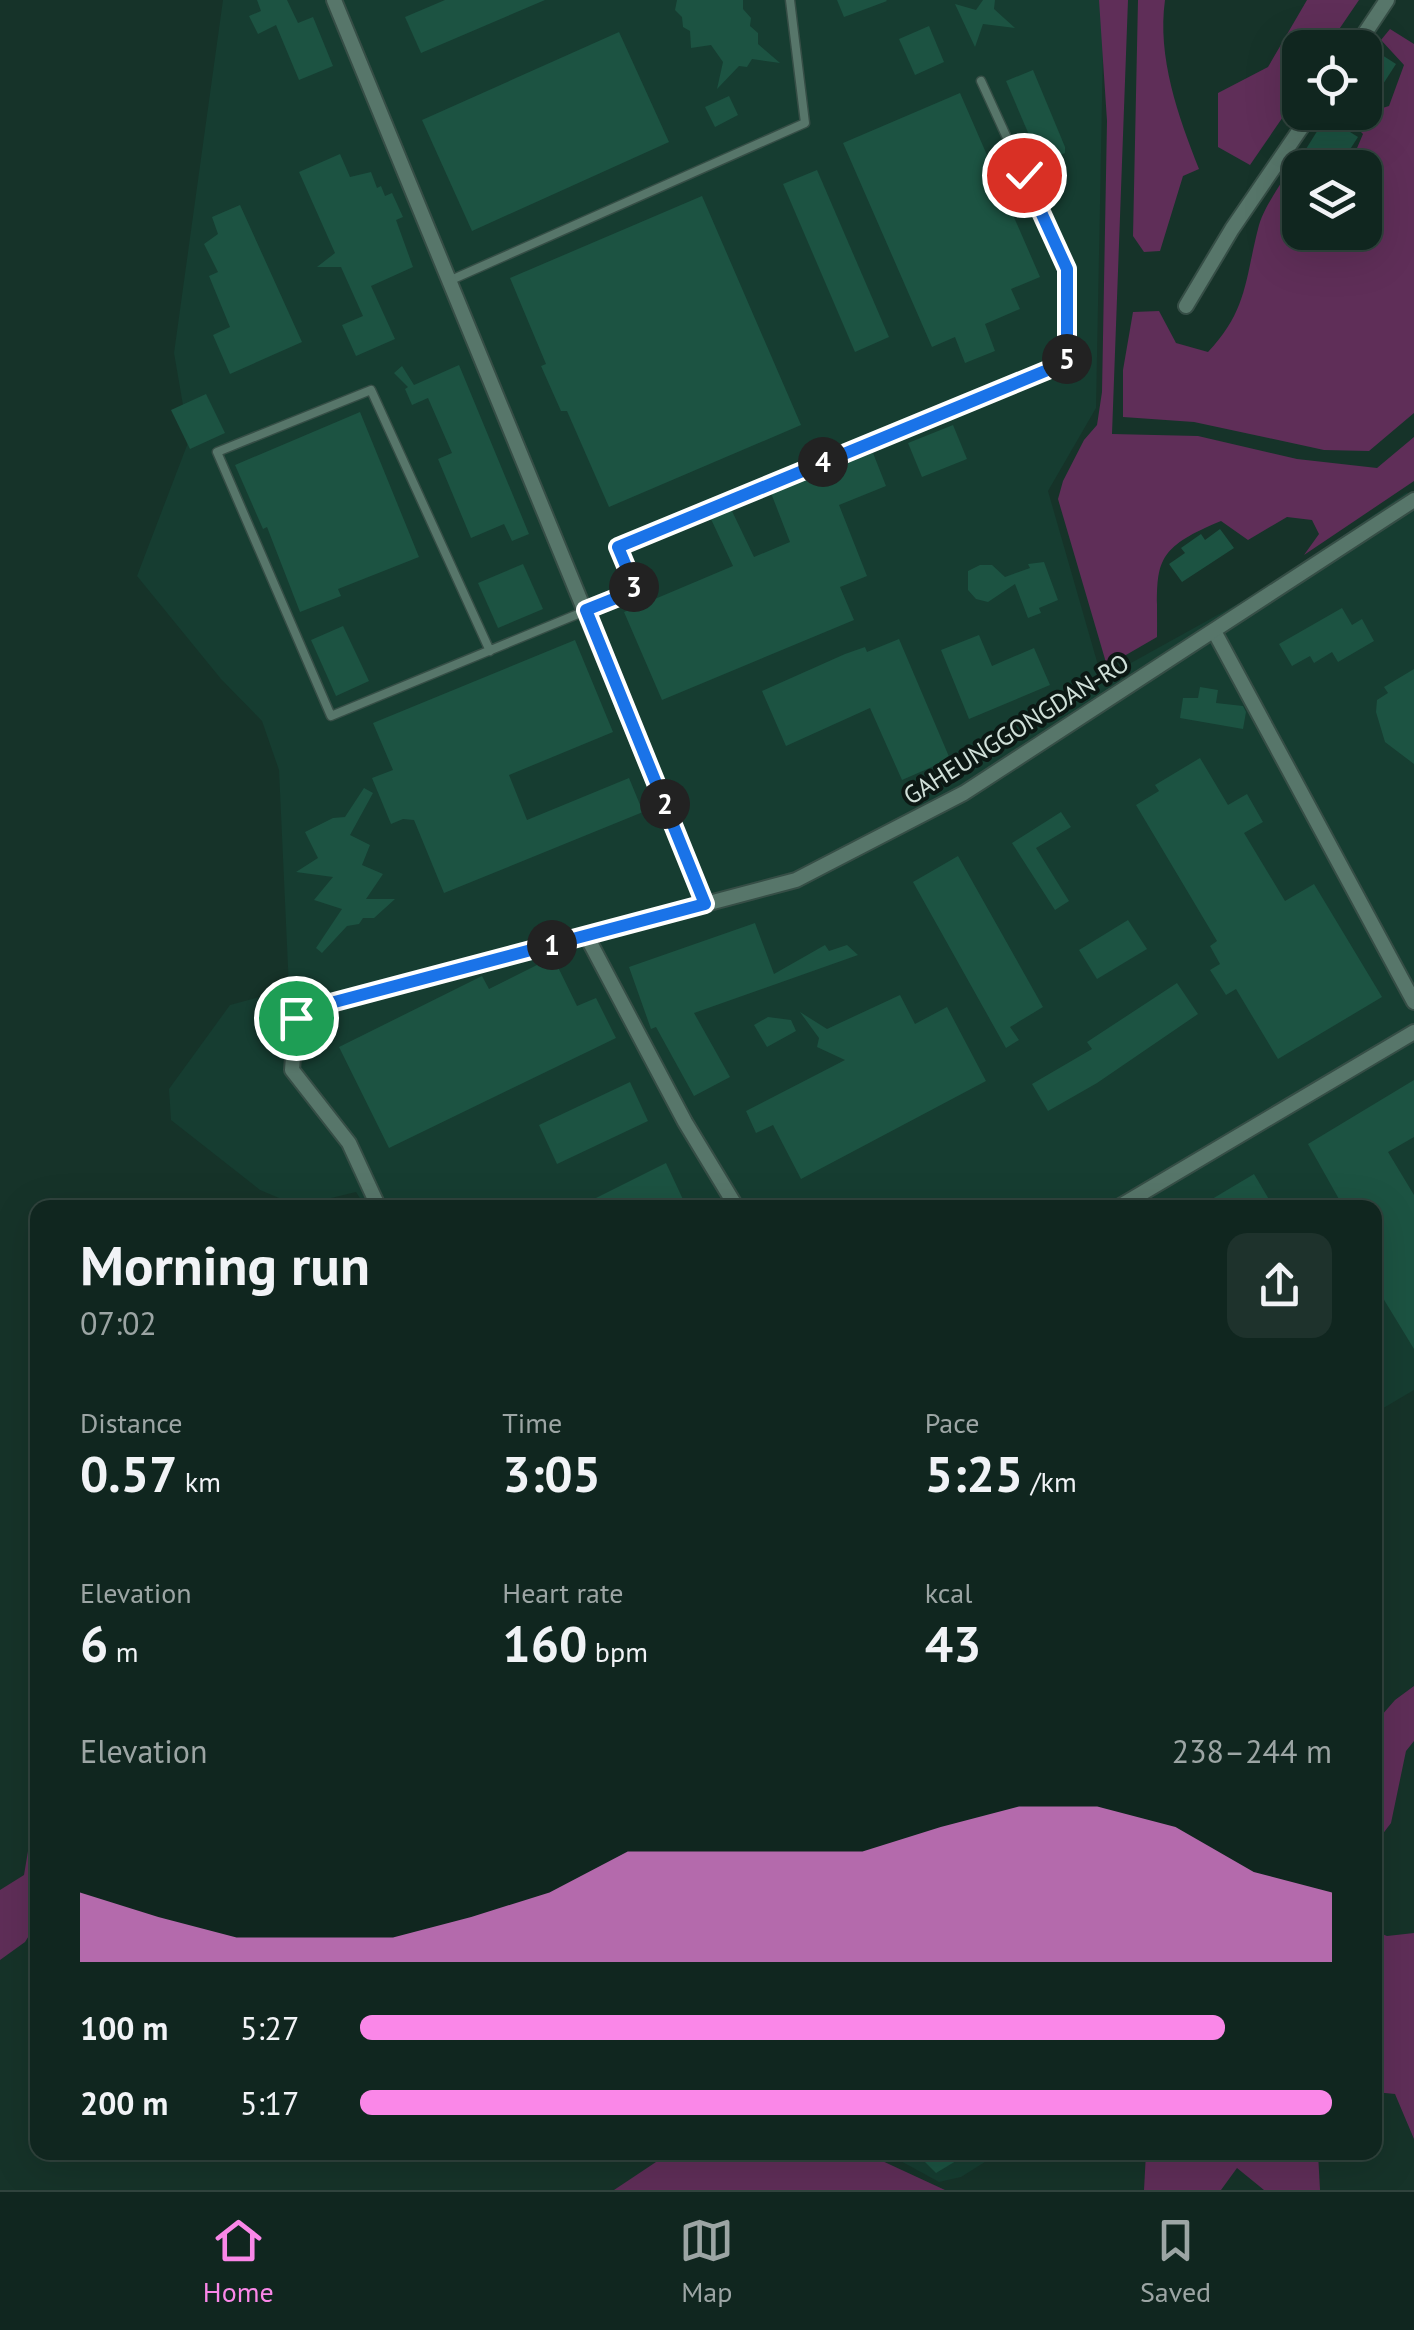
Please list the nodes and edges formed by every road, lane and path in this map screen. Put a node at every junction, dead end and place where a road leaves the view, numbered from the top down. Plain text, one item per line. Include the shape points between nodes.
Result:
1 (334, 0) edge
2 (790, 0) edge
3 (1387, 0) edge
4 (1367, 30) edge
5 (981, 82) dead end
6 (1300, 130) edge
7 (451, 280) junction
8 (1186, 306) dead end
9 (1414, 500) edge
10 (586, 610) junction
11 (1214, 630) junction
12 (490, 650) junction
13 (705, 904) junction
14 (586, 936) junction
15 (1414, 1002) edge
16 (1414, 1032) edge
17 (375, 1200) edge
18 (732, 1200) edge
19 (1130, 1200) edge

1 - 7 street
2 - 7 lane via 805,124
3 - 4 street
5 - 10 lane via 1067,269 1067,362 618,547 636,590
6 - 8 street
7 - 10 street
9 - 11 street, GAHEUNGGONGDAN-RO
10 - 12 lane
10 - 13 street
11 - 13 street, GAHEUNGGONGDAN-RO via 964,794 796,880
11 - 15 street
12 - 12 lane via 331,716 217,452 371,390
13 - 14 street, GAHEUNGGONGDAN-RO
14 - 17 street, GAHEUNGGONGDAN-RO via 327,1004 296,1018 292,1070 350,1143
14 - 18 street
16 - 19 street

